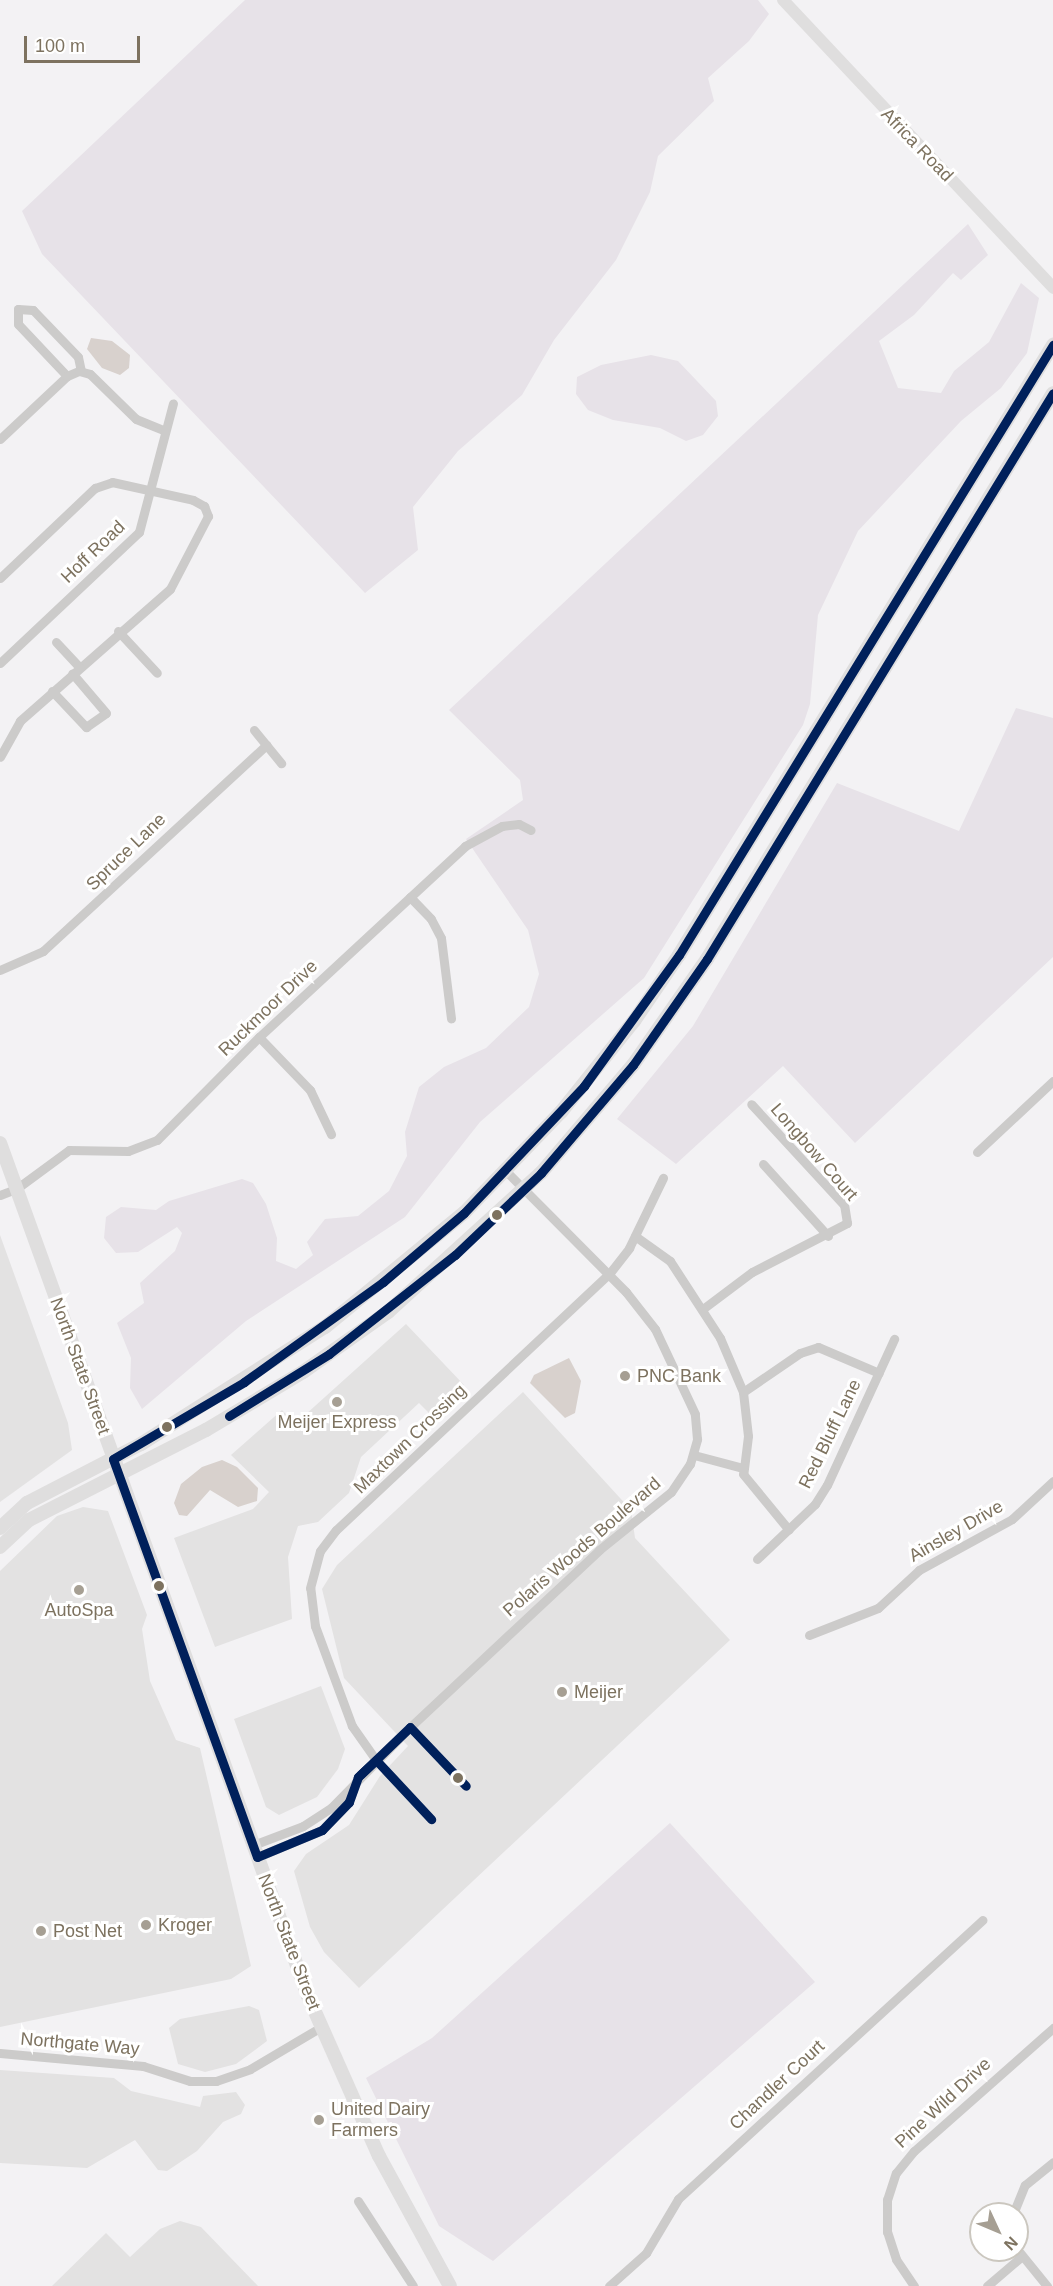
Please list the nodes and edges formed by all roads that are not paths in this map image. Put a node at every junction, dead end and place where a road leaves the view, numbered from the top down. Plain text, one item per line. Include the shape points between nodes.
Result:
1 (783, 0) edge
2 (1053, 288) edge
3 (1053, 345) edge
4 (81, 371) junction
5 (67, 376) junction
6 (1053, 393) edge
7 (172, 403) dead end
8 (163, 430) junction
9 (0, 439) edge
10 (153, 491) junction
11 (0, 578) edge
12 (118, 631) junction
13 (56, 642) dead end
14 (0, 663) edge
15 (75, 670) junction
16 (157, 673) dead end
17 (52, 691) junction
18 (254, 730) dead end
19 (266, 745) junction
20 (0, 757) edge
21 (279, 761) dead end
22 (531, 830) dead end
23 (410, 897) junction
24 (0, 970) edge
25 (451, 1018) dead end
26 (259, 1036) junction
27 (1053, 1080) edge
28 (750, 1104) dead end
29 (331, 1134) dead end
30 (0, 1143) edge
31 (977, 1152) dead end
32 (763, 1164) dead end
33 (506, 1171) junction
34 (663, 1178) dead end
35 (16, 1189) junction
36 (524, 1189) junction
37 (0, 1195) edge
38 (635, 1236) junction
39 (828, 1236) junction
40 (609, 1274) junction
41 (704, 1308) junction
42 (894, 1339) dead end
43 (879, 1372) junction
44 (742, 1392) junction
45 (694, 1455) junction
46 (116, 1466) junction
47 (743, 1468) junction
48 (1053, 1480) edge
49 (0, 1528) edge
50 (789, 1530) junction
51 (0, 1547) edge
52 (757, 1559) dead end
53 (809, 1635) dead end
54 (376, 1760) junction
55 (255, 1851) junction
56 (982, 1920) dead end
57 (321, 2027) junction
58 (1053, 2028) edge
59 (0, 2053) edge
60 (1053, 2162) edge
61 (358, 2201) dead end
62 (1018, 2202) edge
63 (1010, 2262) edge
64 (1027, 2262) edge
65 (413, 2286) edge
66 (450, 2286) edge
67 (609, 2286) edge
68 (914, 2286) edge
69 (987, 2286) edge
70 (1047, 2286) edge

1 - 2 street, Africa Road
3 - 33 main road via 659,986 584,1086
4 - 5 street
4 - 5 street via 78,357 33,310 18,309 18,324
4 - 8 street via 90,374 136,419
5 - 9 street
6 - 36 main road via 707,959 633,1065
7 - 8 street, Hoff Road
8 - 10 street, Hoff Road
10 - 11 street via 112,482 94,488
10 - 12 street via 193,500 204,506 208,516 170,589 150,610
10 - 14 street, Hoff Road via 139,532
12 - 15 street
12 - 16 street
13 - 15 street
15 - 17 street
15 - 17 street via 106,713 86,727
17 - 20 street via 20,722
18 - 19 street
19 - 21 street
19 - 24 street, Spruce Lane via 43,951
22 - 23 street, Ruckmoor Drive via 516,824 479,836
23 - 25 street via 431,919 441,938
23 - 26 street, Ruckmoor Drive
26 - 29 street via 310,1090
26 - 35 street, Ruckmoor Drive via 157,1140 128,1151 69,1150
27 - 31 street
28 - 39 street, Longbow Court via 844,1205 847,1222
30 - 35 main road, North State Street
32 - 39 street
33 - 36 street
33 - 46 main road via 419,1252 325,1327
34 - 38 street, Maxtown Crossing
35 - 37 street, Ruckmoor Drive
35 - 46 main road, North State Street
36 - 40 street
36 - 46 main road via 388,1312 320,1360 206,1430
38 - 40 street, Maxtown Crossing
38 - 41 street via 670,1261
39 - 41 street via 752,1272
40 - 45 street via 648,1320 678,1370 694,1414
40 - 54 street, Maxtown Crossing via 336,1530 317,1557 310,1588 315,1626 352,1726
41 - 44 street
42 - 43 street, Red Bluff Lane
43 - 44 street via 818,1347 800,1353
43 - 50 street, Red Bluff Lane via 827,1485
44 - 47 street via 748,1436
45 - 47 street
45 - 54 street, Polaris Woods Boulevard via 672,1492 599,1550
46 - 49 main road via 27,1503
46 - 51 main road via 29,1520
46 - 55 main road, North State Street
47 - 50 street via 747,1481
48 - 53 street, Ainsley Drive via 1012,1519 919,1570 878,1608
50 - 52 street, Red Bluff Lane
54 - 55 street, Polaris Woods Boulevard via 358,1777 349,1802 321,1830
55 - 57 main road, North State Street
56 - 67 street, Chandler Court via 678,2199 646,2253
57 - 59 street, Northgate Way via 250,2068 209,2082 176,2078 143,2066
57 - 66 main road, North State Street via 379,2156
58 - 68 street, Pine Wild Drive via 914,2151 896,2173 887,2200 887,2232 896,2259
60 - 62 street via 1025,2185
61 - 65 street
63 - 69 street
64 - 70 street

